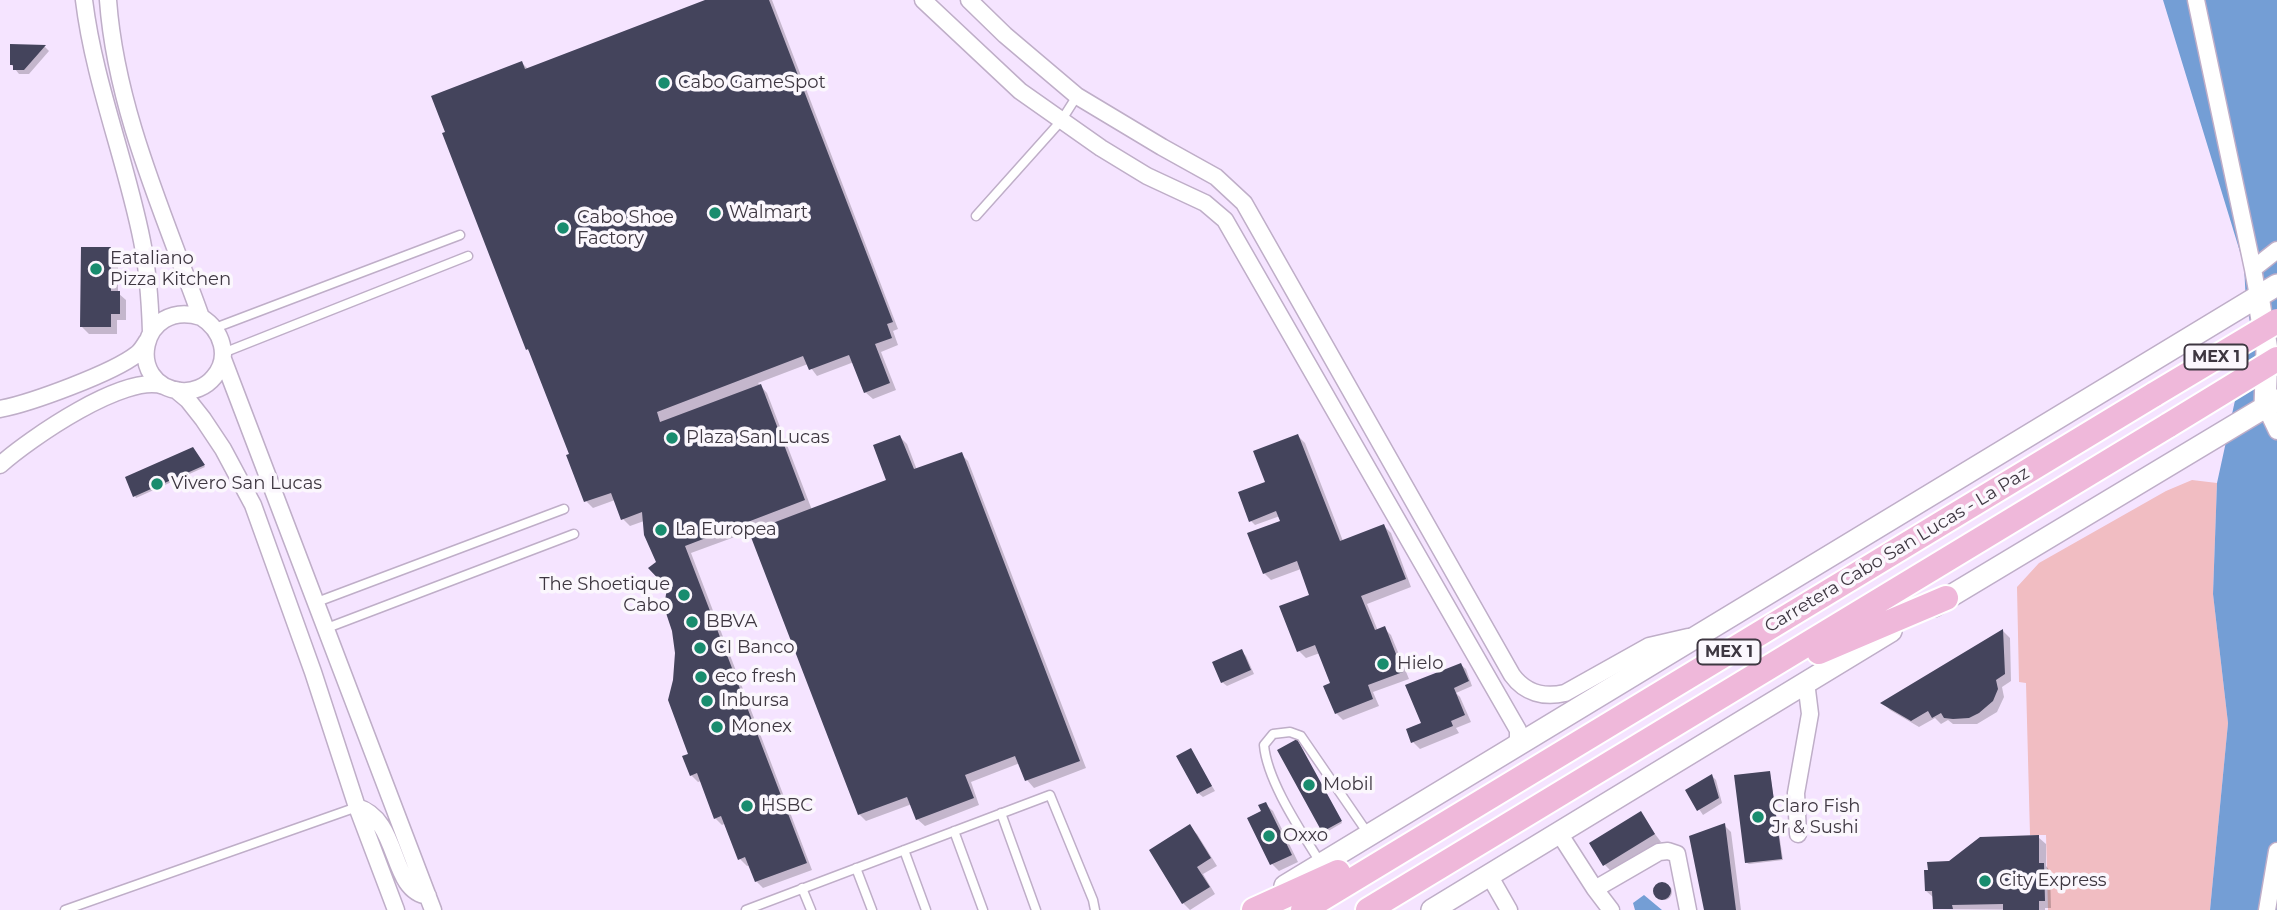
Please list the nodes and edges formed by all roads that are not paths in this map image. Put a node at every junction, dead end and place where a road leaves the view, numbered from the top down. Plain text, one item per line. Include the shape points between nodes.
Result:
1 (84, 0) edge
2 (108, 0) edge
3 (923, 0) edge
4 (970, 0) edge
5 (2196, 0) edge
6 (1077, 96) junction
7 (1061, 121) junction
8 (976, 216) dead end
9 (460, 235) dead end
10 (2277, 250) edge
11 (468, 256) dead end
12 (2253, 269) junction
13 (2268, 291) edge
14 (201, 317) junction
15 (2277, 321) edge
16 (215, 328) junction
17 (149, 337) junction
18 (223, 356) junction
19 (2277, 359) edge
20 (170, 388) junction
21 (2271, 403) edge
22 (0, 409) edge
23 (2277, 431) edge
24 (0, 465) edge
25 (564, 509) dead end
26 (574, 534) dead end
27 (1946, 598) junction
28 (317, 602) junction
29 (327, 628) junction
30 (1700, 634) junction
31 (1806, 682) junction
32 (1738, 687) junction
33 (1511, 749) junction
34 (357, 807) junction
35 (1001, 813) junction
36 (1462, 814) junction
37 (954, 831) junction
38 (1559, 834) junction
39 (1798, 834) dead end
40 (1369, 835) junction
41 (904, 850) junction
42 (2277, 851) edge
43 (1322, 864) junction
44 (856, 868) junction
45 (1489, 876) junction
46 (802, 888) junction
47 (1595, 889) junction
48 (430, 903) edge
49 (1455, 904) edge
50 (749, 909) edge
51 (65, 910) edge
52 (396, 910) edge
53 (810, 910) edge
54 (872, 910) edge
55 (926, 910) edge
56 (983, 910) edge
57 (1036, 910) edge
58 (1095, 910) edge
59 (1246, 910) edge
60 (1254, 910) edge
61 (1303, 910) edge
62 (1368, 910) edge
63 (1432, 910) edge
64 (1509, 910) edge
65 (1611, 910) edge
66 (1688, 910) edge
67 (2267, 910) edge

1 - 17 street via 142,242
2 - 14 street via 114,49 135,131
3 - 7 street via 1020,91
4 - 6 street
5 - 12 street
6 - 7 lane
6 - 30 street via 1216,177 1244,203 1520,684 1535,693 1565,693 1649,646
7 - 8 lane
7 - 33 street via 1147,176 1205,203 1231,228 1518,730
9 - 16 lane
10 - 12 street
11 - 18 lane
12 - 13 street
13 - 21 main road
13 - 30 main road
14 - 16 street
14 - 17 street via 174,315
15 - 36 highway, Carretera Cabo San Lucas - La Paz / MEX 1, bridge
16 - 18 street
17 - 20 street via 145,351 148,366 155,378
17 - 22 street via 138,354 120,364
18 - 20 street via 214,379 206,385 196,390
18 - 28 street
19 - 32 highway, Carretera Cabo San Lucas - La Paz / MEX 1, bridge
20 - 24 street via 143,383 106,398 32,439
20 - 34 street via 188,400 203,419 253,505
21 - 23 street
21 - 27 main road
25 - 28 lane
26 - 29 lane
27 - 31 main road
27 - 32 highway
28 - 29 street
29 - 48 street
30 - 33 main road
31 - 38 main road
31 - 39 street via 1810,714 1796,793
32 - 62 highway, Carretera Cabo San Lucas - La Paz / MEX 1
33 - 40 main road
34 - 48 street via 381,822 409,885
34 - 51 lane
34 - 52 street
35 - 37 lane
35 - 57 lane
35 - 58 lane via 1050,795
36 - 60 highway
36 - 61 highway, Carretera Cabo San Lucas - La Paz / MEX 1
37 - 41 lane
37 - 56 lane
38 - 45 main road
38 - 47 street
40 - 43 main road
40 - 43 lane via 1301,736 1273,734 1264,746 1265,761
41 - 44 lane
41 - 55 lane
42 - 67 street
43 - 59 main road
44 - 46 lane
44 - 54 lane
45 - 49 main road
45 - 64 street
46 - 50 lane
46 - 53 lane
47 - 65 street
47 - 66 street via 1668,850 1677,854 1680,863
49 - 63 main road

